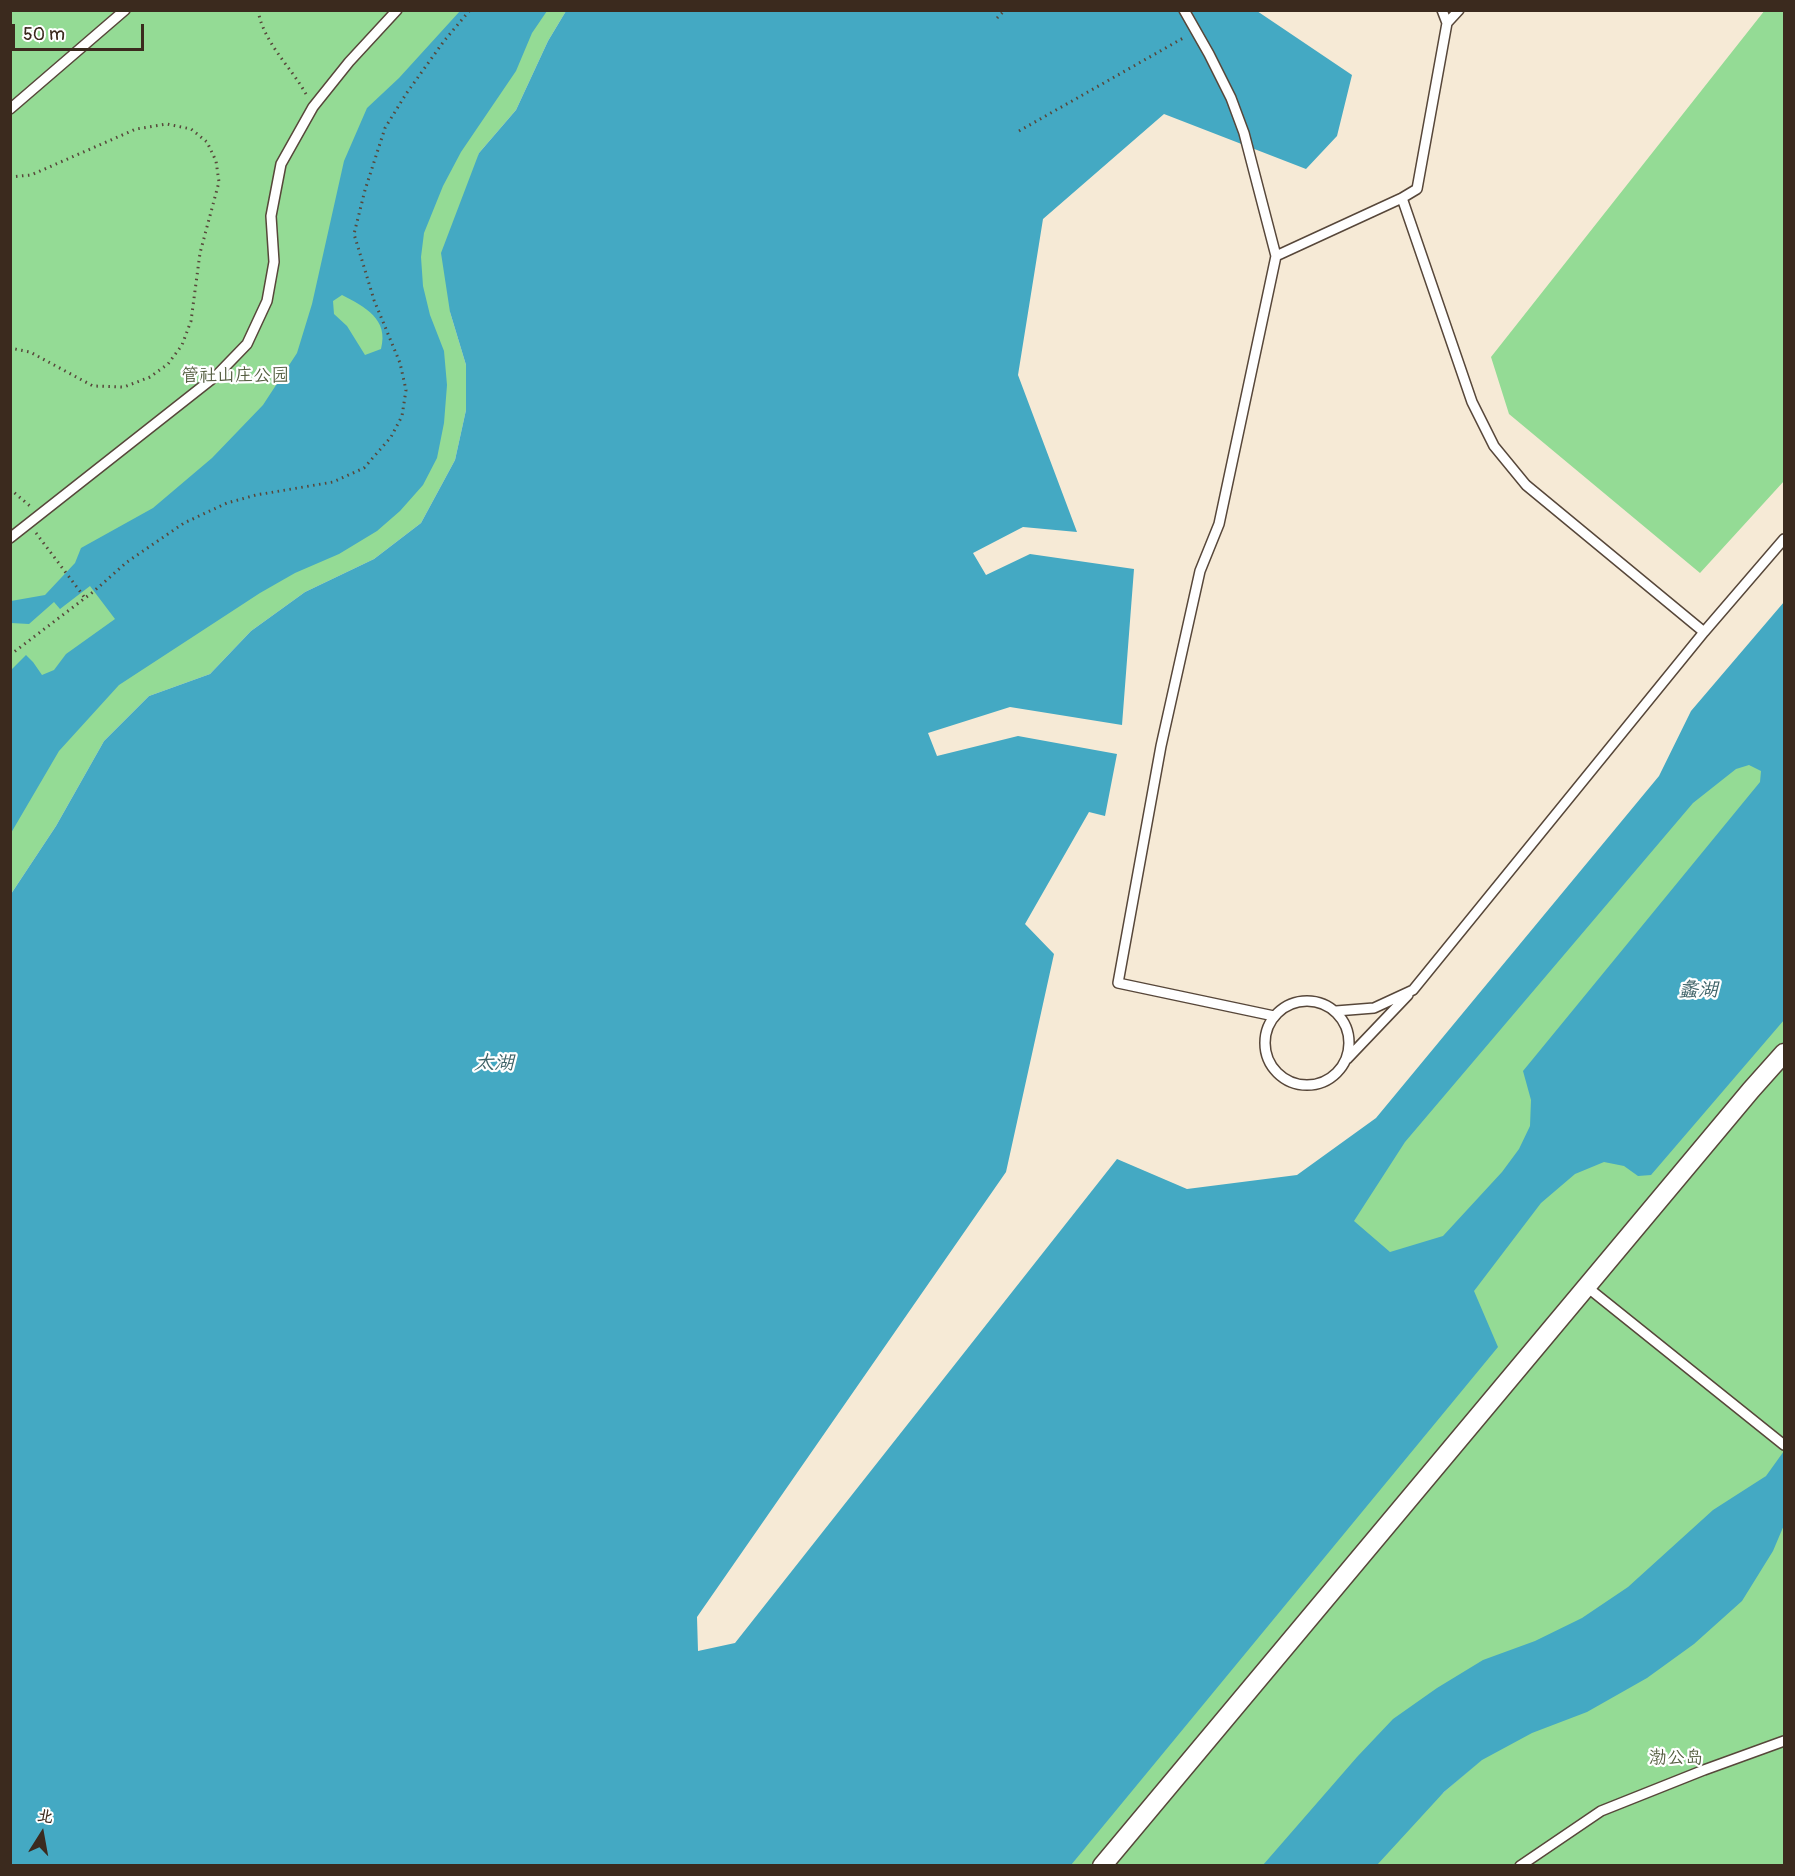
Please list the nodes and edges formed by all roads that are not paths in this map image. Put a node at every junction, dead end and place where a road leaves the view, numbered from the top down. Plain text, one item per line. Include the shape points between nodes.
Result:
1 (125, 10) edge
2 (397, 10) edge
3 (1184, 10) edge
4 (1442, 10) edge
5 (1459, 10) edge
6 (1447, 22) junction
7 (10, 109) edge
8 (1402, 198) junction
9 (1276, 256) junction
10 (10, 538) edge
11 (1785, 539) edge
12 (1704, 632) junction
13 (1413, 990) junction
14 (1336, 1011) junction
15 (1274, 1016) junction
16 (1785, 1053) edge
17 (1345, 1061) junction
18 (1587, 1287) junction
19 (1785, 1445) edge
20 (1785, 1741) edge
21 (1102, 1866) edge
22 (1520, 1866) edge

1 - 7 lane
2 - 10 lane via 313,107 281,164 271,216 274,262 267,301 248,344 217,375
3 - 9 lane via 1231,98
4 - 6 lane
5 - 6 lane
6 - 8 lane via 1417,189
8 - 9 lane
8 - 12 lane via 1472,402 1494,446 1526,485
9 - 15 lane via 1219,524 1200,571 1161,746 1118,983
11 - 12 lane
12 - 13 lane
13 - 14 lane via 1374,1008
13 - 17 lane
14 - 15 lane via 1310,1001 1296,1002
14 - 17 lane via 1349,1038
15 - 17 lane via 1267,1030 1267,1053 1286,1079 1314,1084 1337,1073
16 - 18 street
18 - 19 lane
18 - 21 street
20 - 22 lane via 1601,1811

